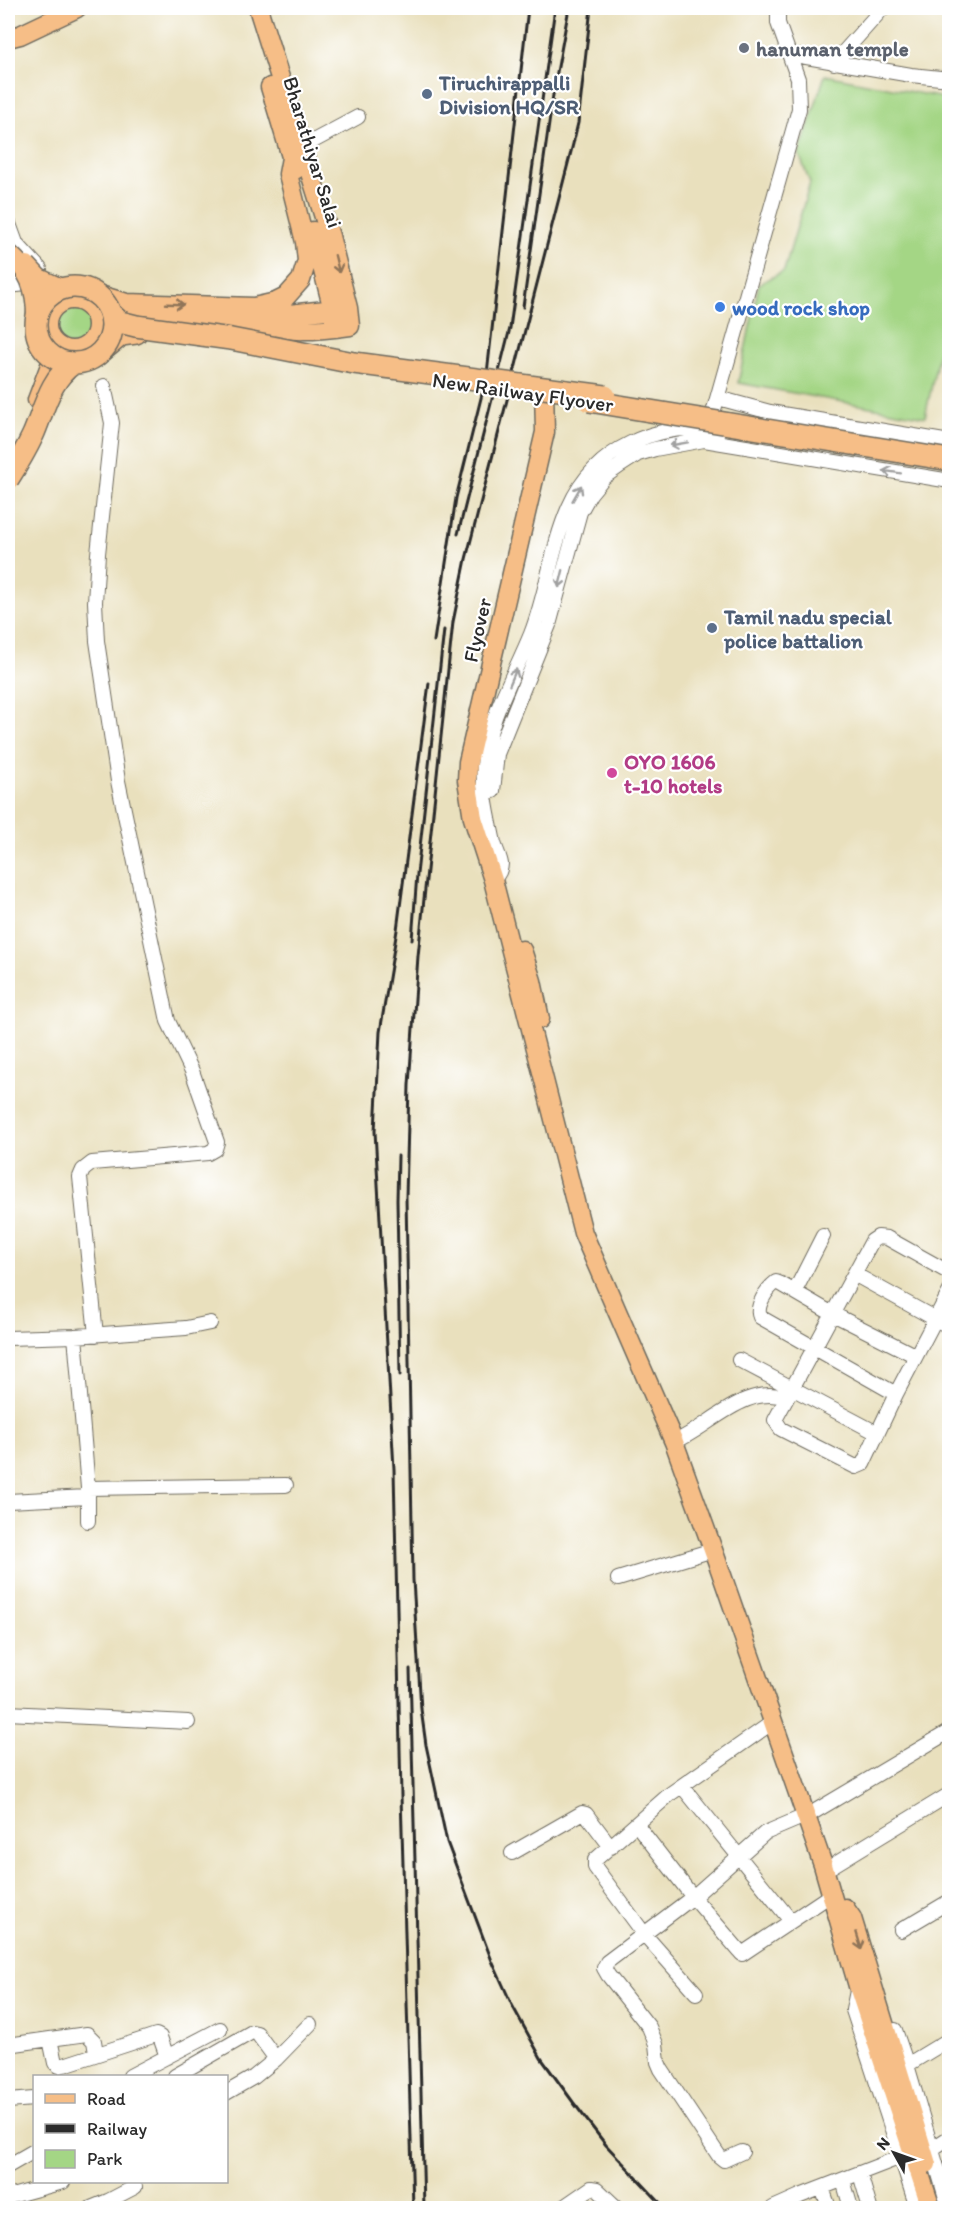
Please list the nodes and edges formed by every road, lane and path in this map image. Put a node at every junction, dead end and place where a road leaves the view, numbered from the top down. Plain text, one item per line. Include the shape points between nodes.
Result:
1 (61, 8) edge
2 (77, 8) edge
3 (247, 8) edge
4 (258, 8) edge
5 (781, 8) edge
6 (883, 8) edge
7 (8, 37) edge
8 (789, 54) junction
9 (834, 63) junction
10 (950, 79) edge
11 (358, 117) dead end
12 (294, 160) junction
13 (8, 221) edge
14 (9, 247) edge
15 (8, 264) edge
16 (26, 284) junction
17 (8, 286) edge
18 (80, 296) junction
19 (110, 313) junction
20 (133, 316) junction
21 (44, 330) junction
22 (96, 343) junction
23 (74, 363) junction
24 (104, 386) dead end
25 (549, 392) junction
26 (718, 398) junction
27 (706, 435) junction
28 (950, 442) edge
29 (950, 450) edge
30 (950, 460) edge
31 (8, 461) edge
32 (8, 470) edge
33 (8, 479) edge
34 (949, 481) edge
35 (8, 489) edge
36 (493, 867) junction
37 (823, 1236) dead end
38 (950, 1273) edge
39 (854, 1274) junction
40 (795, 1291) junction
41 (950, 1291) edge
42 (831, 1313) junction
43 (935, 1319) junction
44 (210, 1323) dead end
45 (950, 1327) edge
46 (96, 1335) junction
47 (75, 1336) junction
48 (8, 1338) edge
49 (813, 1347) junction
50 (916, 1356) junction
51 (739, 1360) dead end
52 (790, 1393) junction
53 (896, 1394) junction
54 (876, 1433) junction
55 (676, 1441) junction
56 (286, 1485) dead end
57 (87, 1492) junction
58 (8, 1501) edge
59 (88, 1521) dead end
60 (713, 1550) junction
61 (618, 1579) dead end
62 (8, 1713) edge
63 (188, 1722) dead end
64 (773, 1722) junction
65 (950, 1731) edge
66 (682, 1786) junction
67 (950, 1794) edge
68 (809, 1814) junction
69 (637, 1825) junction
70 (611, 1847) junction
71 (512, 1852) dead end
72 (737, 1856) junction
73 (832, 1866) junction
74 (832, 1894) junction
75 (693, 1897) junction
76 (950, 1901) edge
77 (843, 1913) junction
78 (792, 1921) junction
79 (901, 1930) dead end
80 (645, 1935) junction
81 (865, 1986) junction
82 (696, 1993) dead end
83 (872, 2006) junction
84 (310, 2024) dead end
85 (220, 2029) dead end
86 (51, 2039) junction
87 (950, 2039) edge
88 (8, 2045) edge
89 (96, 2053) junction
90 (167, 2057) junction
91 (276, 2059) junction
92 (908, 2065) junction
93 (59, 2071) edge
94 (132, 2075) edge
95 (177, 2075) edge
96 (228, 2092) edge
97 (33, 2099) edge
98 (8, 2101) edge
99 (950, 2137) edge
100 (932, 2149) junction
101 (33, 2152) edge
102 (742, 2152) dead end
103 (901, 2157) junction
104 (8, 2166) edge
105 (860, 2174) junction
106 (945, 2175) edge
107 (843, 2180) junction
108 (56, 2183) edge
109 (135, 2187) dead end
110 (822, 2188) junction
111 (8, 2197) edge
112 (803, 2202) edge
113 (110, 2204) edge
114 (91, 2208) edge
115 (562, 2208) edge
116 (617, 2208) edge
117 (773, 2208) edge
118 (829, 2208) edge
119 (851, 2208) edge
120 (870, 2208) edge
121 (917, 2208) edge
122 (931, 2208) edge
123 (941, 2208) edge
124 (949, 2208) edge

1 - 7 main road
2 - 7 main road
3 - 12 main road, Bharathiyar Salai
4 - 12 main road, Bharathiyar Salai
5 - 8 street via 778,23
6 - 9 street
8 - 9 street
8 - 26 street via 798,79 799,109
9 - 10 street
11 - 12 street
18 -> 12 main road via 126,303 254,307 286,297 301,280 307,252
12 - 20 main road, Bharathiyar Salai via 330,236 339,315 268,328 257,323
13 - 14 street
14 - 18 main road, bridge via 39,278
14 - 21 main road, bridge via 30,279
15 - 16 street
16 - 17 street
16 - 21 street
18 - 19 highway, bridge via 105,303
18 - 20 main road via 116,315
18 - 21 highway, bridge via 50,295 41,304
18 - 22 main road via 98,321
19 - 22 highway, bridge via 111,333
19 - 25 highway, New Railway Flyover, bridge via 120,322 135,326
20 - 22 main road via 113,321
21 - 22 main road via 65,350
21 - 23 highway, bridge via 53,357
21 - 31 main road via 52,360 50,368
21 - 32 highway via 50,379
22 - 23 highway, New Railway Flyover, bridge via 84,361
22 - 25 highway, New Railway Flyover via 136,333 361,370
22 - 35 main road via 75,359 62,379 32,448
23 - 33 highway, bridge via 57,379 33,435
24 - 46 street via 112,423 95,602 118,781 168,1021 192,1071 217,1142 208,1154 92,1163 83,1170 80,1177
25 - 29 highway, New Railway Flyover, bridge via 605,396
25 - 30 highway, New Railway Flyover, bridge
25 - 36 main road, Flyover via 551,433 475,762 475,798
26 - 27 street
26 - 28 street via 770,412
27 - 30 street via 914,464 938,465
34 -> 27 street
27 - 36 street via 638,454 604,477 580,512 549,625 497,754 493,793 502,851
36 - 55 main road, Flyover via 583,1233
37 - 40 street
38 - 39 street via 878,1236
39 - 42 street
39 - 43 street
40 - 42 street
40 - 49 street via 776,1282 758,1312 760,1317
41 - 43 street
42 - 49 street
42 - 50 street
43 - 45 street
43 - 50 street
44 - 46 street
46 - 47 street
47 - 48 street
47 - 57 street
49 - 52 street
49 - 53 street
50 - 53 street
51 - 52 street
52 - 54 street
52 - 54 street via 776,1424 856,1467 863,1464
52 - 55 street via 751,1398
53 - 54 street
55 - 60 main road
55 - 68 main road via 746,1620
56 - 57 street
57 - 58 street
57 - 59 street
60 - 61 street
60 - 64 main road
62 - 63 street
64 - 66 street
64 - 68 main road
65 - 68 street
66 - 69 street
66 - 72 street
67 - 73 street
68 - 72 street via 765,1833
68 - 73 main road
68 - 74 main road
69 - 70 street
69 - 75 street
70 - 71 street via 582,1813
70 - 80 street via 594,1864
72 - 75 street
72 - 78 street
73 - 77 main road
74 - 77 main road
74 - 78 street
75 - 78 street via 742,1954
75 - 80 street
76 - 79 street
77 - 81 main road
80 - 82 street
80 - 102 street via 604,1968 649,2027 661,2069 719,2156 724,2160
81 - 83 main road
81 - 92 street via 887,2006
81 - 103 street via 853,2010
83 - 122 main road
83 - 123 main road via 914,2117
84 - 91 street
85 - 90 street
86 - 88 street
86 - 89 street via 87,2034 94,2041
86 - 93 street
87 - 92 street
89 - 90 street via 156,2035
89 - 93 street
90 - 94 street
91 - 95 street via 261,2037 252,2032
91 - 96 street
92 - 100 street
97 - 98 street
99 - 100 street
100 - 106 street
101 - 104 street
103 - 105 street
103 - 121 street
105 - 107 street
105 - 120 street
106 - 124 street
107 - 110 street
107 - 119 street
108 - 111 street
109 - 113 street
110 - 112 street
110 - 118 street
112 - 117 street
113 - 114 street
115 - 116 street via 591,2187

